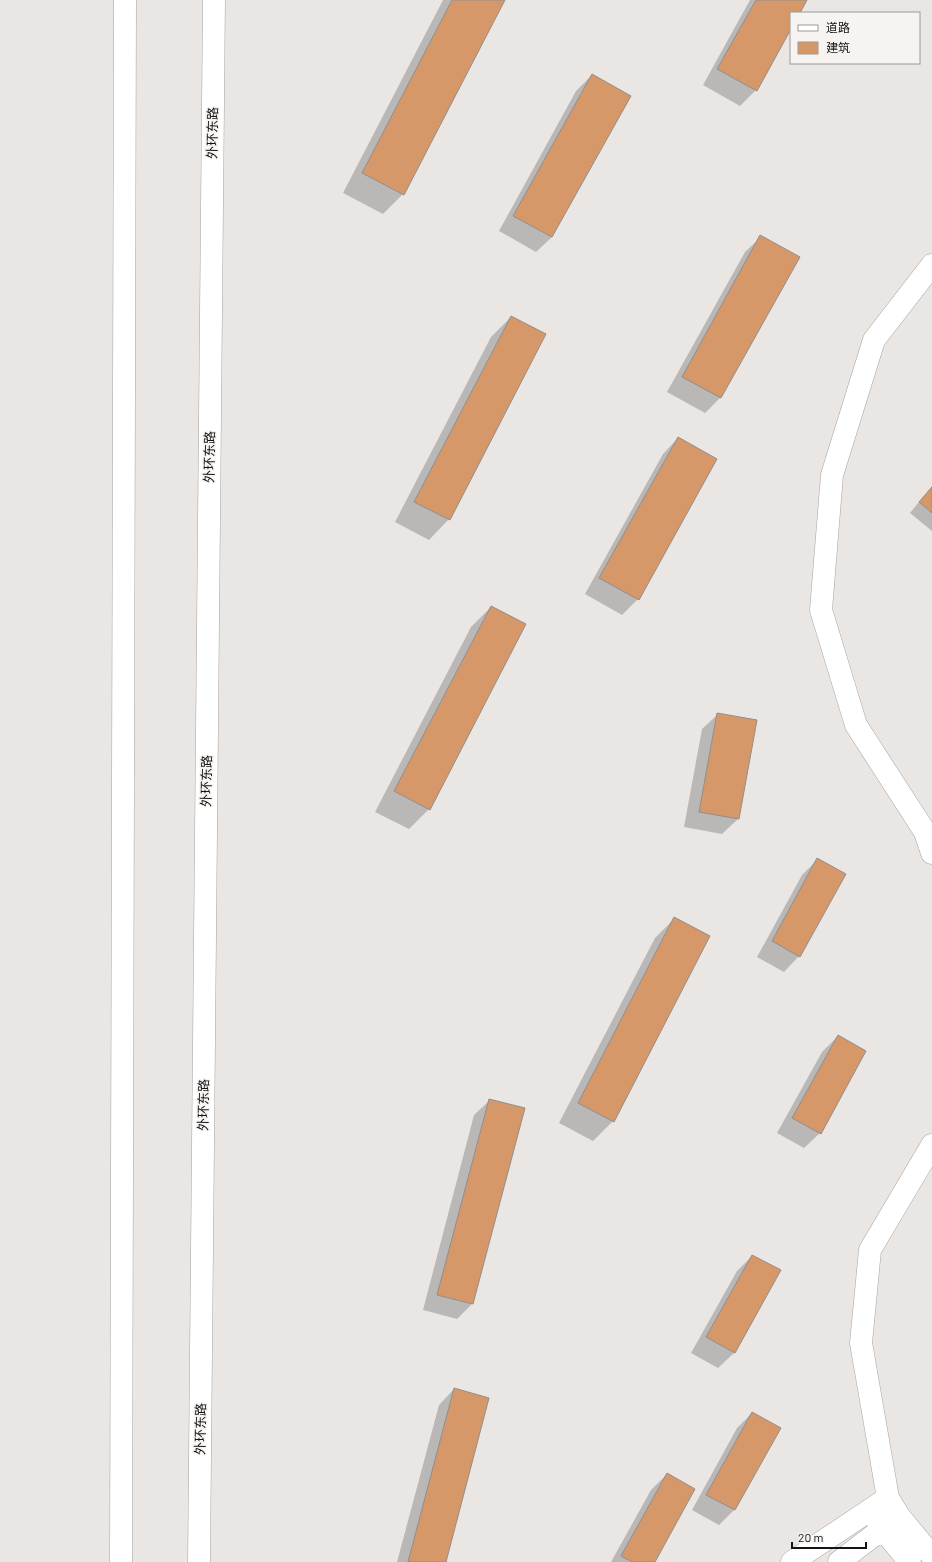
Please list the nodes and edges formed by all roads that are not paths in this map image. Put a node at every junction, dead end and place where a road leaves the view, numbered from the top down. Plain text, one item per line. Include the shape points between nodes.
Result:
1 (125, 0) edge
2 (214, 0) edge
3 (932, 265) edge
4 (932, 853) edge
5 (932, 1145) edge
6 (886, 1508) junction
7 (882, 1529) junction
8 (932, 1556) edge
9 (121, 1562) edge
10 (199, 1562) edge
11 (792, 1562) edge
12 (839, 1562) edge
13 (910, 1562) edge

1 - 9 main road
2 - 10 main road, 外环东路
3 - 4 main road via 874,340 832,475 821,610 856,725 925,832
5 - 6 main road via 870,1250 861,1343
6 - 7 main road
6 - 8 main road
6 - 11 main road
7 - 12 main road
7 - 13 main road

